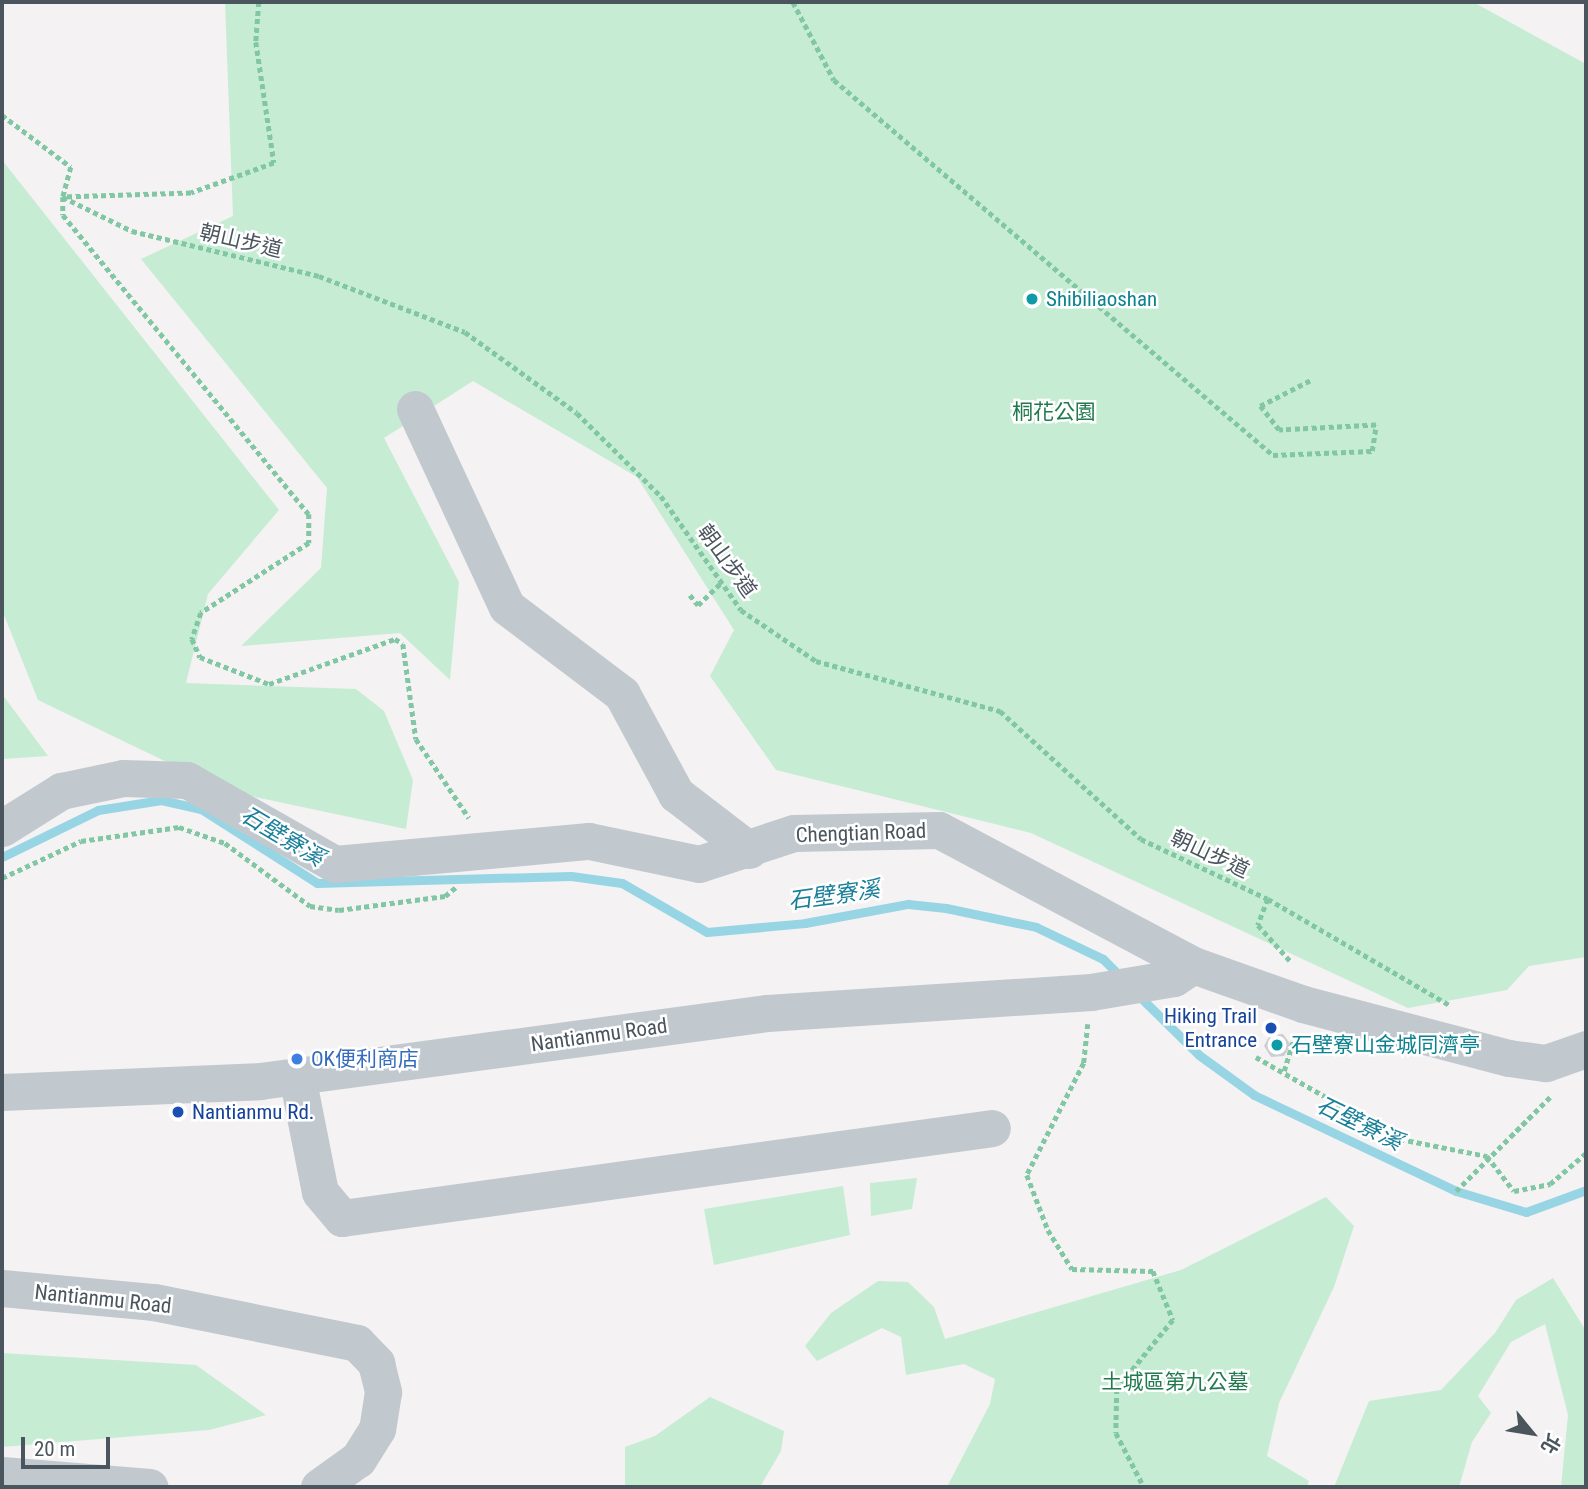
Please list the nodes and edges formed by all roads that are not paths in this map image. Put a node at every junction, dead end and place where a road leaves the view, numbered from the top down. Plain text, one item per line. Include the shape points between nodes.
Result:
1 (415, 409) dead end
2 (2, 828) edge
3 (749, 850) junction
4 (1184, 972) junction
5 (1577, 1054) edge
6 (297, 1076) junction
7 (2, 1092) edge
8 (992, 1128) dead end
9 (2, 1288) edge
10 (2, 1475) edge
11 (150, 1487) edge
12 (319, 1487) edge

1 - 3 street via 506,607 622,694 676,794
2 - 3 street, Chengtian Road via 61,792 123,778 187,780 335,864 494,845 589,841 699,864
3 - 4 street, Chengtian Road via 794,833 940,830
4 - 5 street, Chengtian Road via 1508,1058
4 - 6 street, Nantianmu Road via 1091,992 767,1013
6 - 7 street, Nantianmu Road
6 - 8 street via 320,1192 342,1218
9 - 12 street, Nantianmu Road via 154,1302 357,1343 376,1363 383,1392 377,1429 358,1460
10 - 11 street

